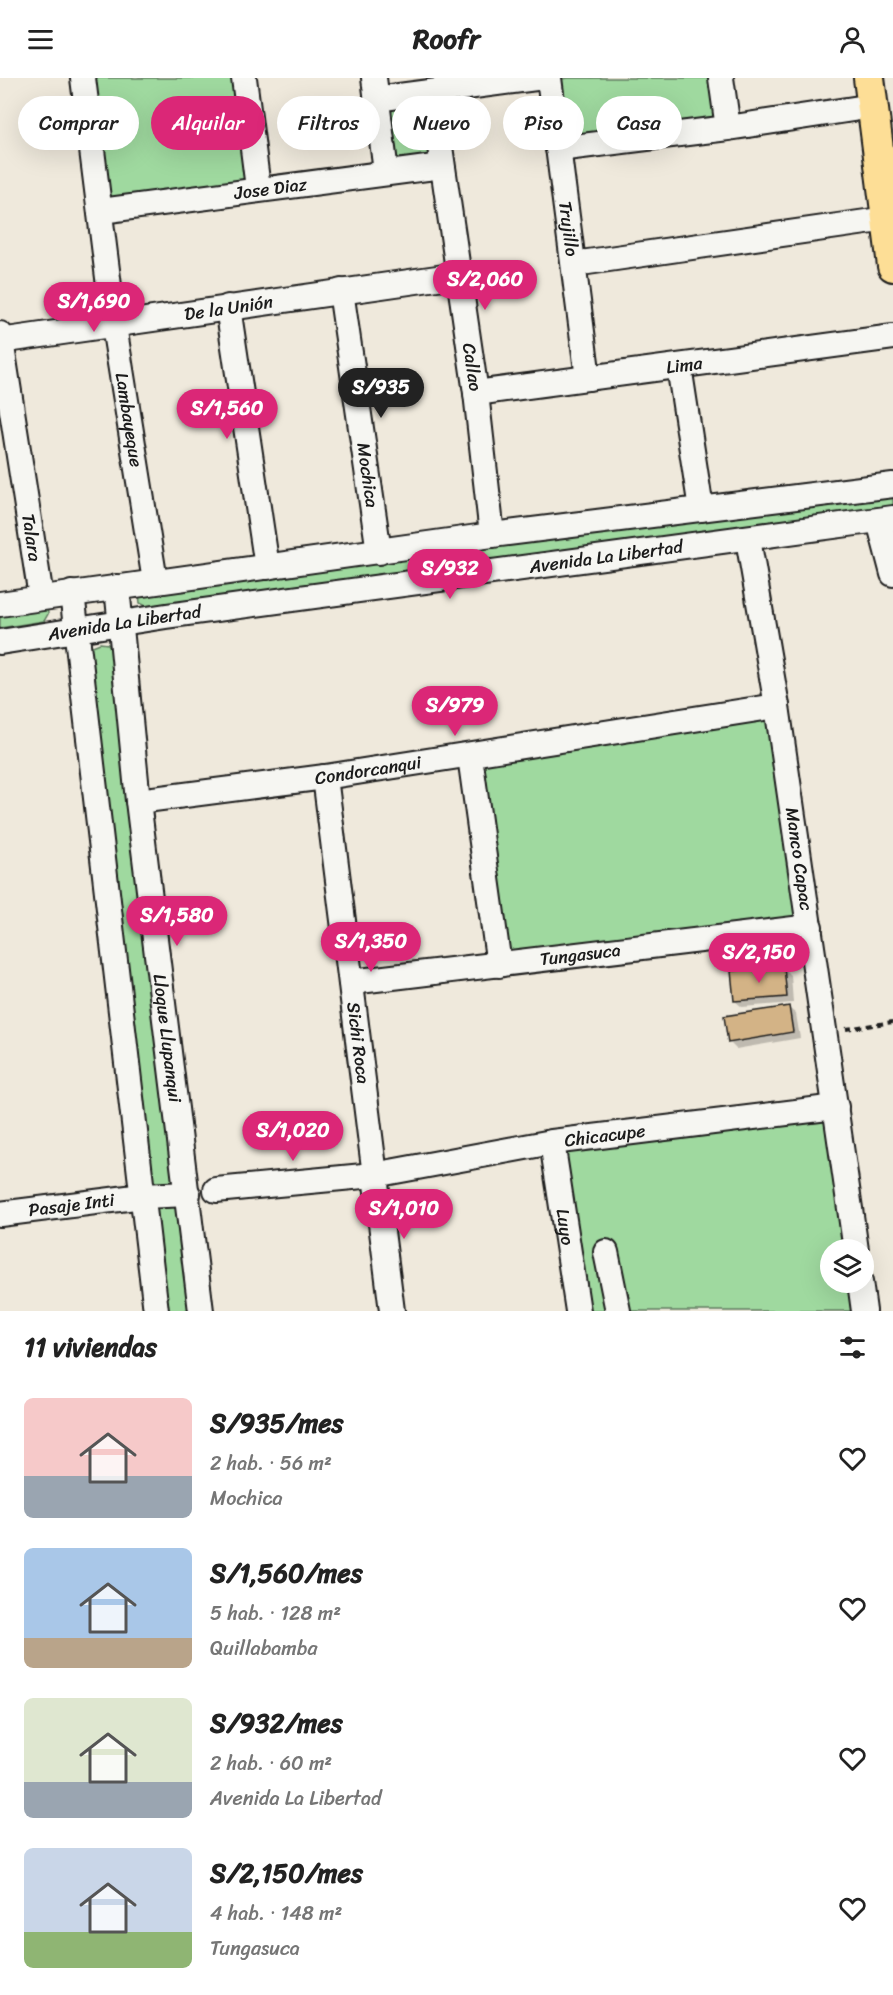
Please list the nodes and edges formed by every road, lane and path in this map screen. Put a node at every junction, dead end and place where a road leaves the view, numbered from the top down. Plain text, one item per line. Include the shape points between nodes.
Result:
1 (83, 78) edge
2 (244, 78) edge
3 (536, 78) edge
4 (549, 78) edge
5 (721, 78) edge
6 (375, 89) edge
7 (432, 92) junction
8 (871, 92) edge
9 (551, 96) edge
10 (728, 128) junction
11 (584, 146) edge
12 (558, 150) edge
13 (442, 166) junction
14 (386, 172) junction
15 (258, 188) junction
16 (101, 211) junction
17 (887, 219) junction
18 (574, 264) junction
19 (893, 266) edge
20 (458, 275) junction
21 (341, 291) junction
22 (228, 307) junction
23 (114, 326) junction
24 (893, 337) edge
25 (0, 339) edge
26 (679, 366) junction
27 (588, 378) junction
28 (476, 393) junction
29 (8, 448) edge
30 (893, 485) edge
31 (701, 509) junction
32 (886, 520) edge
33 (492, 535) junction
34 (748, 539) junction
35 (379, 552) junction
36 (892, 561) edge
37 (267, 567) junction
38 (155, 581) junction
39 (117, 587) junction
40 (72, 593) junction
41 (41, 597) junction
42 (0, 604) edge
43 (121, 624) junction
44 (76, 630) junction
45 (0, 642) edge
46 (777, 706) junction
47 (470, 756) junction
48 (325, 777) junction
49 (138, 801) junction
50 (810, 927) junction
51 (499, 965) junction
52 (351, 982) junction
53 (893, 1022) edge
54 (825, 1032) junction
55 (836, 1107) junction
56 (552, 1142) junction
57 (374, 1175) junction
58 (216, 1191) dead end
59 (188, 1194) junction
60 (143, 1196) junction
61 (0, 1214) edge
62 (854, 1239) edge
63 (606, 1252) dead end
64 (862, 1293) edge
65 (156, 1311) edge
66 (201, 1311) edge
67 (392, 1311) edge
68 (578, 1311) edge
69 (618, 1311) edge
70 (864, 1311) edge

1 - 16 street, Lambayeque
2 - 15 street
3 - 7 street
4 - 9 street, Trujillo
5 - 10 street
6 - 7 street
6 - 14 street
7 - 13 street, Callao
8 - 10 street
8 - 17 main road
10 - 11 street
12 - 18 street, Trujillo
13 - 14 street, Jose Diaz
13 - 20 street, Callao
14 - 15 street, Jose Diaz
15 - 16 street, Jose Diaz
16 - 23 street, Lambayeque
17 - 18 street
17 - 19 main road
18 - 27 street, Trujillo
20 - 21 street, De la Unión
20 - 28 street, Callao
21 - 22 street, De la Unión
21 - 35 street, Mochica
22 - 23 street, De la Unión
22 - 37 street
23 - 25 street, De la Unión
23 - 38 street, Lambayeque
24 - 26 street, Lima
25 - 29 street, Talara
26 - 27 street, Lima
26 - 31 street
27 - 28 street, Lima
28 - 33 street, Callao
29 - 41 street, Talara
30 - 31 street, Avenida La Libertad
31 - 33 street, Avenida La Libertad
32 - 34 street, Avenida La Libertad
32 - 36 street
33 - 35 street, Avenida La Libertad
34 - 43 street, Avenida La Libertad
34 - 46 street, Manco Capac
35 - 37 street, Avenida La Libertad
37 - 38 street, Avenida La Libertad
38 - 39 street, Avenida La Libertad
39 - 40 street, Avenida La Libertad
39 - 43 street, Lloque Llupanqui
40 - 41 street, Avenida La Libertad
40 - 44 street
41 - 42 street, Avenida La Libertad
43 - 44 street, Avenida La Libertad
43 - 49 street, Lloque Llupanqui
44 - 45 street, Avenida La Libertad
44 - 60 street
46 - 47 street, Condorcanqui
46 - 50 street, Manco Capac
47 - 48 street, Condorcanqui
47 - 51 street
48 - 49 street, Condorcanqui
48 - 52 street, Sichi Roca
49 - 59 street, Lloque Llupanqui
50 - 51 street, Tungasuca
50 - 54 street, Manco Capac
51 - 52 street, Tungasuca
52 - 57 street, Sichi Roca
53 - 54 path
54 - 55 street, Manco Capac
55 - 56 street, Chicacupe
55 - 62 street, Manco Capac
56 - 57 street, Chicacupe
56 - 68 street, Luyo
57 - 58 street, Chicacupe
57 - 67 street, Sichi Roca
59 - 60 street, Pasaje Inti
59 - 66 street, Lloque Llupanqui
60 - 61 street, Pasaje Inti
60 - 65 street
63 - 69 street
64 - 70 street

